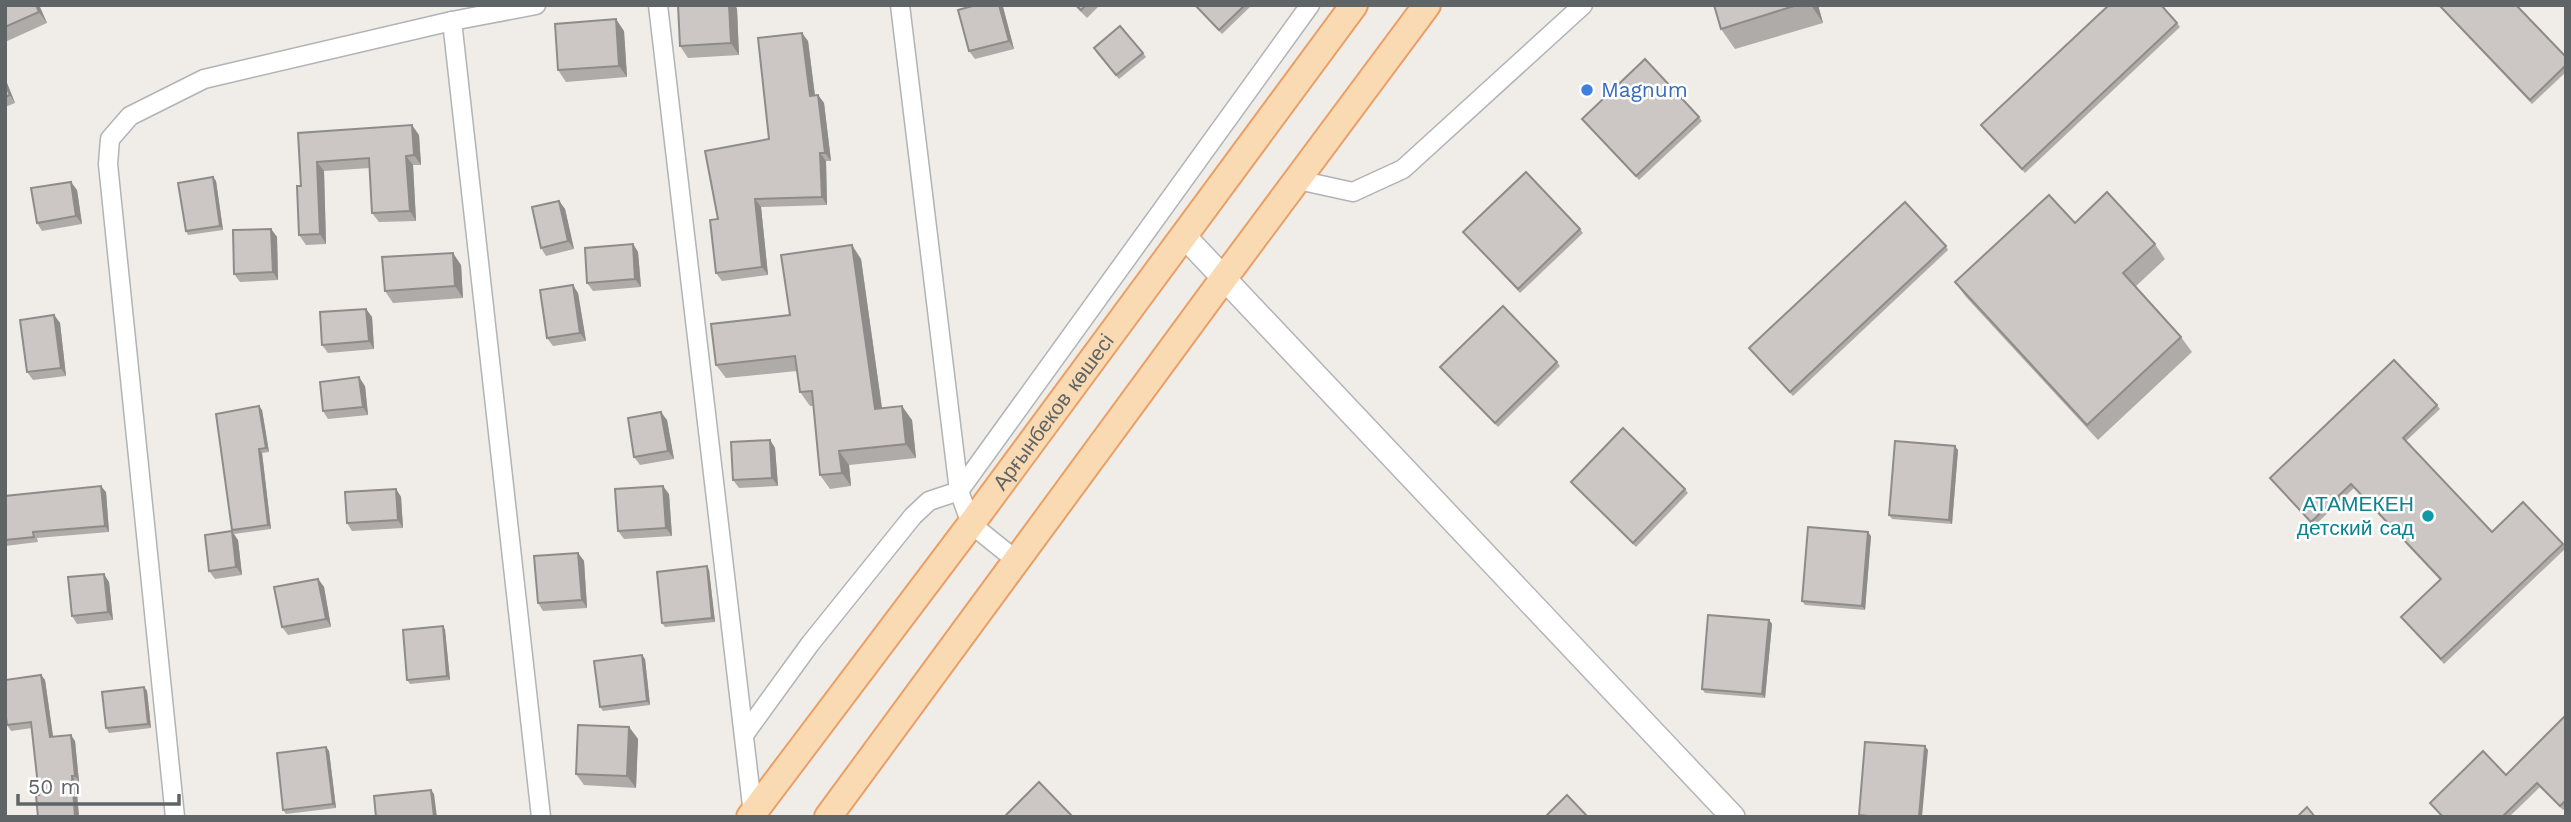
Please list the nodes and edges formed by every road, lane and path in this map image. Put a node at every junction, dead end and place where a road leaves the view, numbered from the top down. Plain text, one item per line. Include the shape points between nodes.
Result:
1 (536, 5) edge
2 (658, 5) edge
3 (900, 5) edge
4 (1354, 5) edge
5 (1427, 5) edge
6 (1583, 5) edge
7 (1301, 10) edge
8 (452, 21) junction
9 (1298, 180) junction
10 (1184, 236) junction
11 (1224, 278) junction
12 (959, 491) junction
13 (971, 524) junction
14 (1017, 561) junction
15 (744, 735) junction
16 (751, 815) edge
17 (176, 817) edge
18 (541, 817) edge
19 (828, 817) edge
20 (1733, 817) edge

1 - 8 street
2 - 15 street
3 - 12 street
4 - 10 main road, Арғынбеков көшесі
5 - 9 main road
6 - 9 street via 1403,169 1353,192
7 - 12 street
8 - 17 street via 204,79 130,116 110,139 107,163
8 - 18 street
9 - 11 main road
10 - 11 street
10 - 13 main road, Арғынбеков көшесі
11 - 14 main road
11 - 20 street
12 - 13 street
12 - 15 street via 929,501 913,516
13 - 14 street
13 - 16 main road, Арғынбеков көшесі
14 - 19 main road
15 - 16 street

